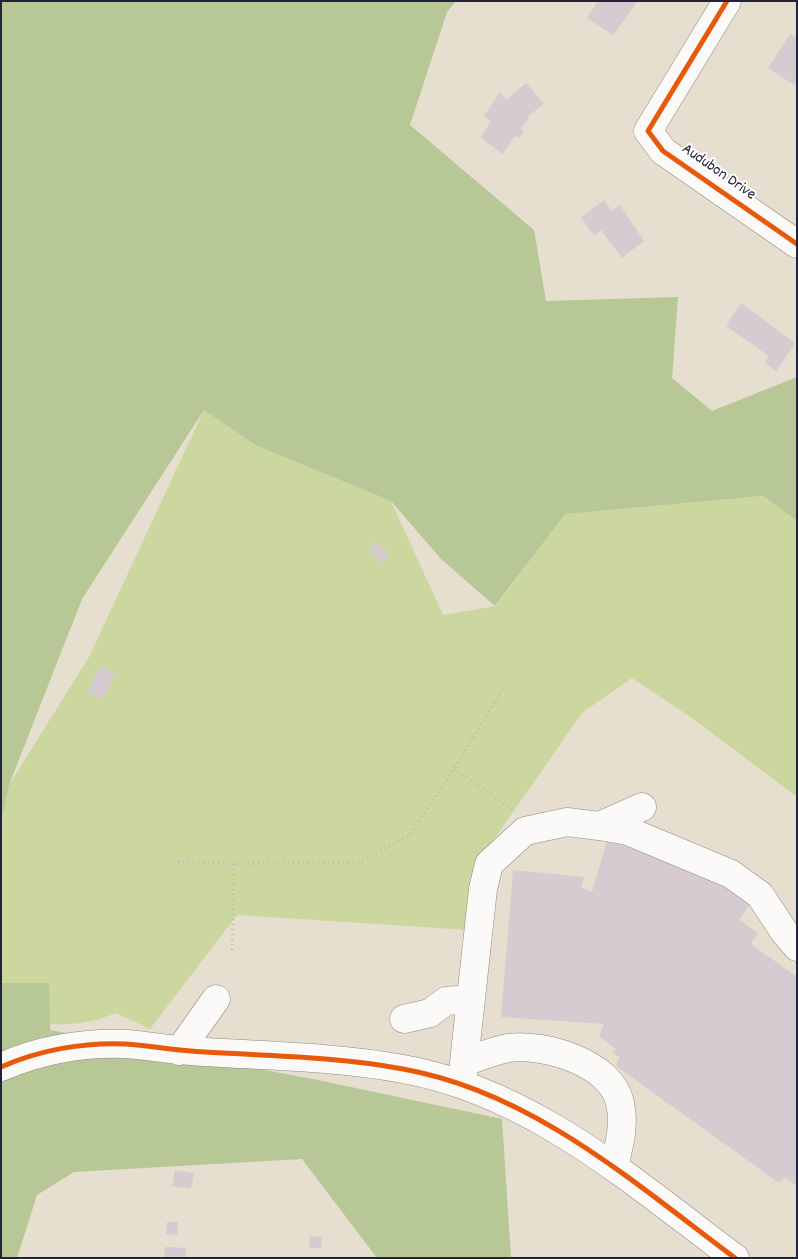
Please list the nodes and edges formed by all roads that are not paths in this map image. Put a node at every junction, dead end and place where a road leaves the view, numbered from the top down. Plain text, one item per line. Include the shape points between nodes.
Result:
1 (727, 1) edge
2 (797, 244) edge
3 (642, 807) dead end
4 (599, 826) junction
5 (797, 947) edge
6 (216, 999) dead end
7 (471, 999) junction
8 (404, 1019) dead end
9 (179, 1051) junction
10 (1, 1067) edge
11 (463, 1073) junction
12 (614, 1168) junction
13 (735, 1258) edge

1 - 2 street, Audubon Drive via 648,131 664,151
3 - 4 street
4 - 5 street via 628,831 731,874 760,895
4 - 7 street via 566,822 525,831 489,864 483,889
6 - 9 street
7 - 8 street via 446,1001 430,1013
7 - 11 street
9 - 10 street via 124,1044 86,1045 48,1051
9 - 11 street via 358,1062
11 - 12 street via 578,1141
11 - 12 street via 510,1048 571,1055 606,1077 620,1102 622,1131
12 - 13 street

